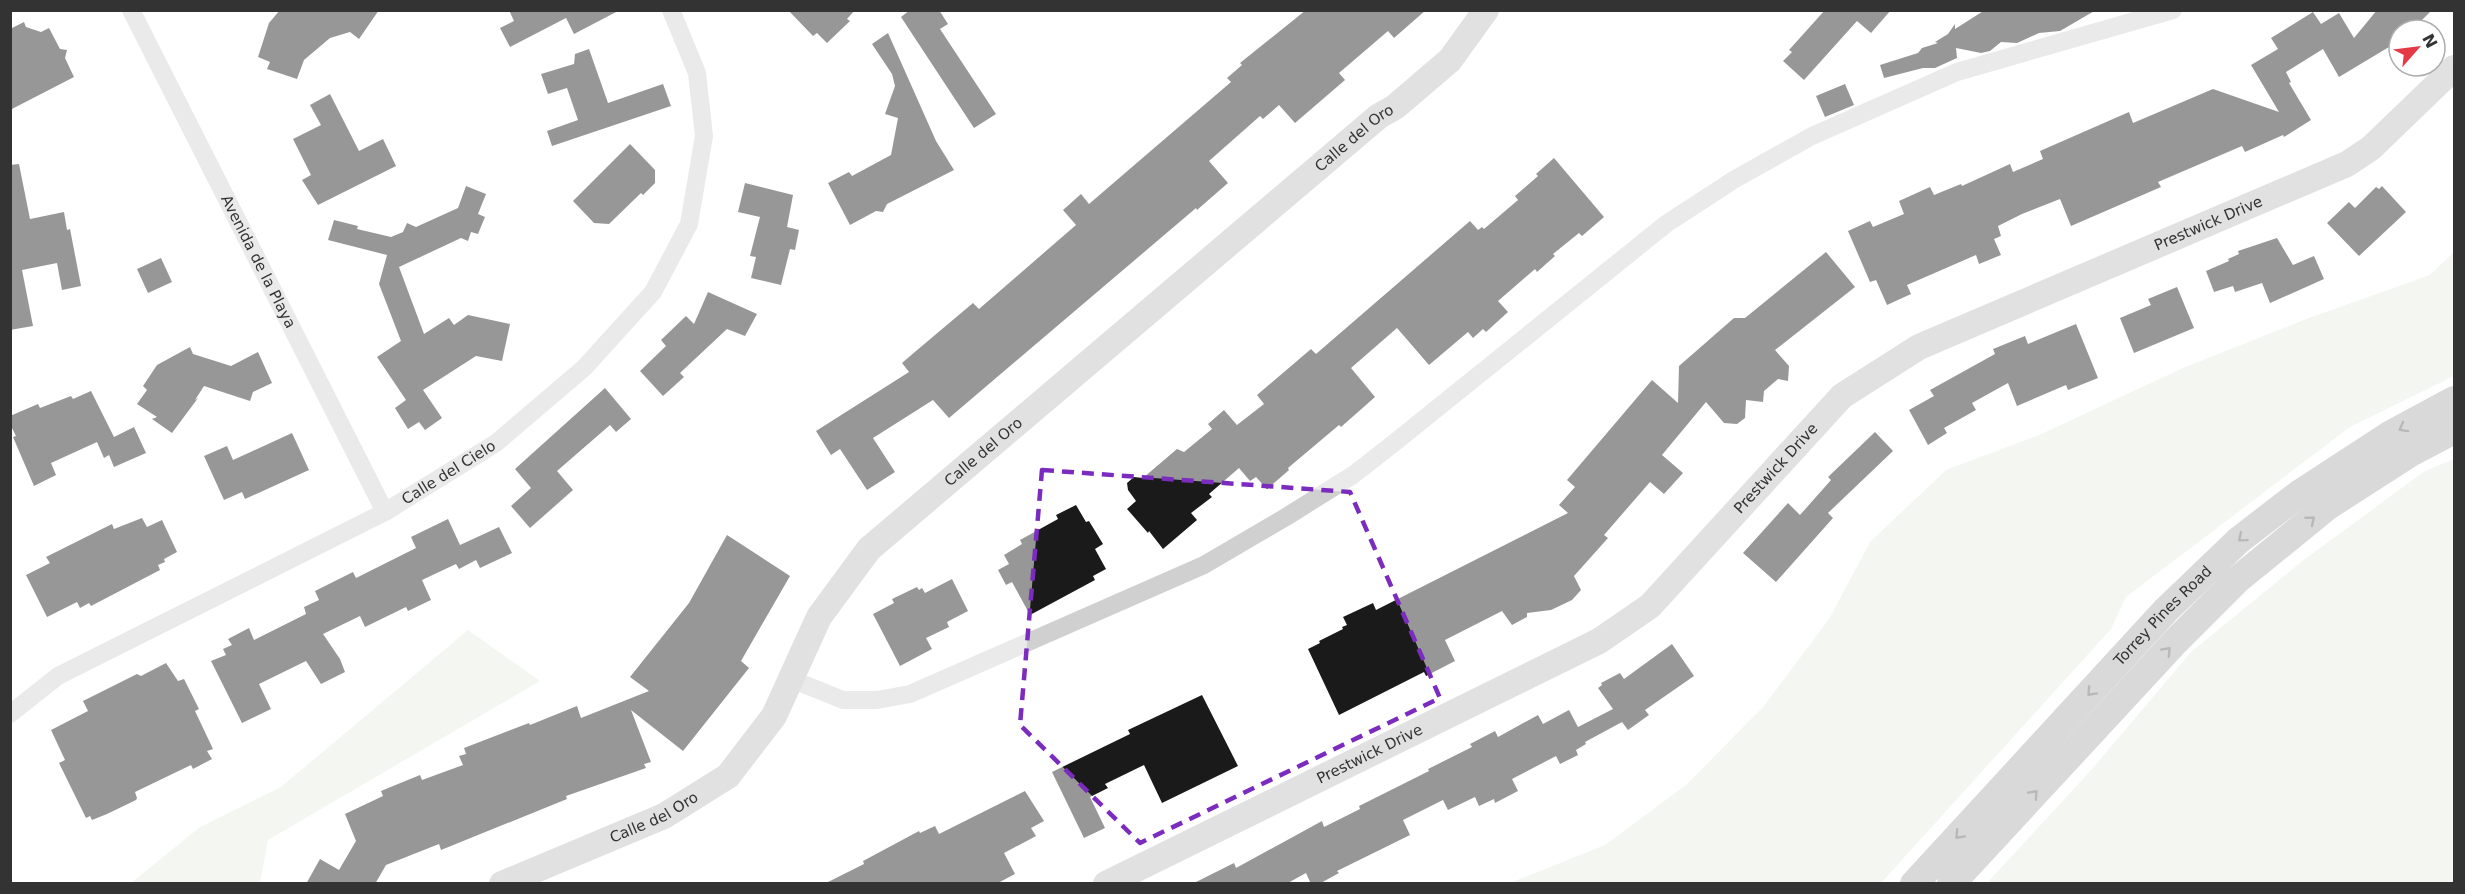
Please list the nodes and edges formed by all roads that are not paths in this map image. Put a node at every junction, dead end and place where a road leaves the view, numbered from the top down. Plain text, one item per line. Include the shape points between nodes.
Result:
1 (131, 10) edge
2 (671, 10) edge
3 (1486, 10) edge
4 (2174, 10) edge
5 (2454, 68) edge
6 (2454, 400) edge
7 (2454, 430) edge
8 (385, 512) junction
9 (791, 679) junction
10 (10, 714) edge
11 (502, 884) edge
12 (1106, 884) edge
13 (1914, 884) edge
14 (1952, 884) edge

1 - 8 street, Avenida de la Playa
2 - 8 street, Calle del Cielo via 697,73 704,136 690,224 653,292 584,368 496,443
3 - 9 street, Calle del Oro via 1450,60 869,549 819,617
4 - 9 street via 1957,72 1812,136 1735,178 1666,224 1353,475 1204,565 910,694 877,700 843,700
5 - 12 street, Prestwick Drive via 2371,148 2347,164 1919,347 1842,396 1650,606 1599,641
6 -> 13 main road, Torrey Pines Road via 2391,434 2299,494 2239,540 2166,610
14 -> 7 main road, Torrey Pines Road via 2237,580 2328,506
8 - 10 street, Calle del Cielo via 58,676
9 - 11 street, Calle del Oro via 774,716 728,776 664,816

